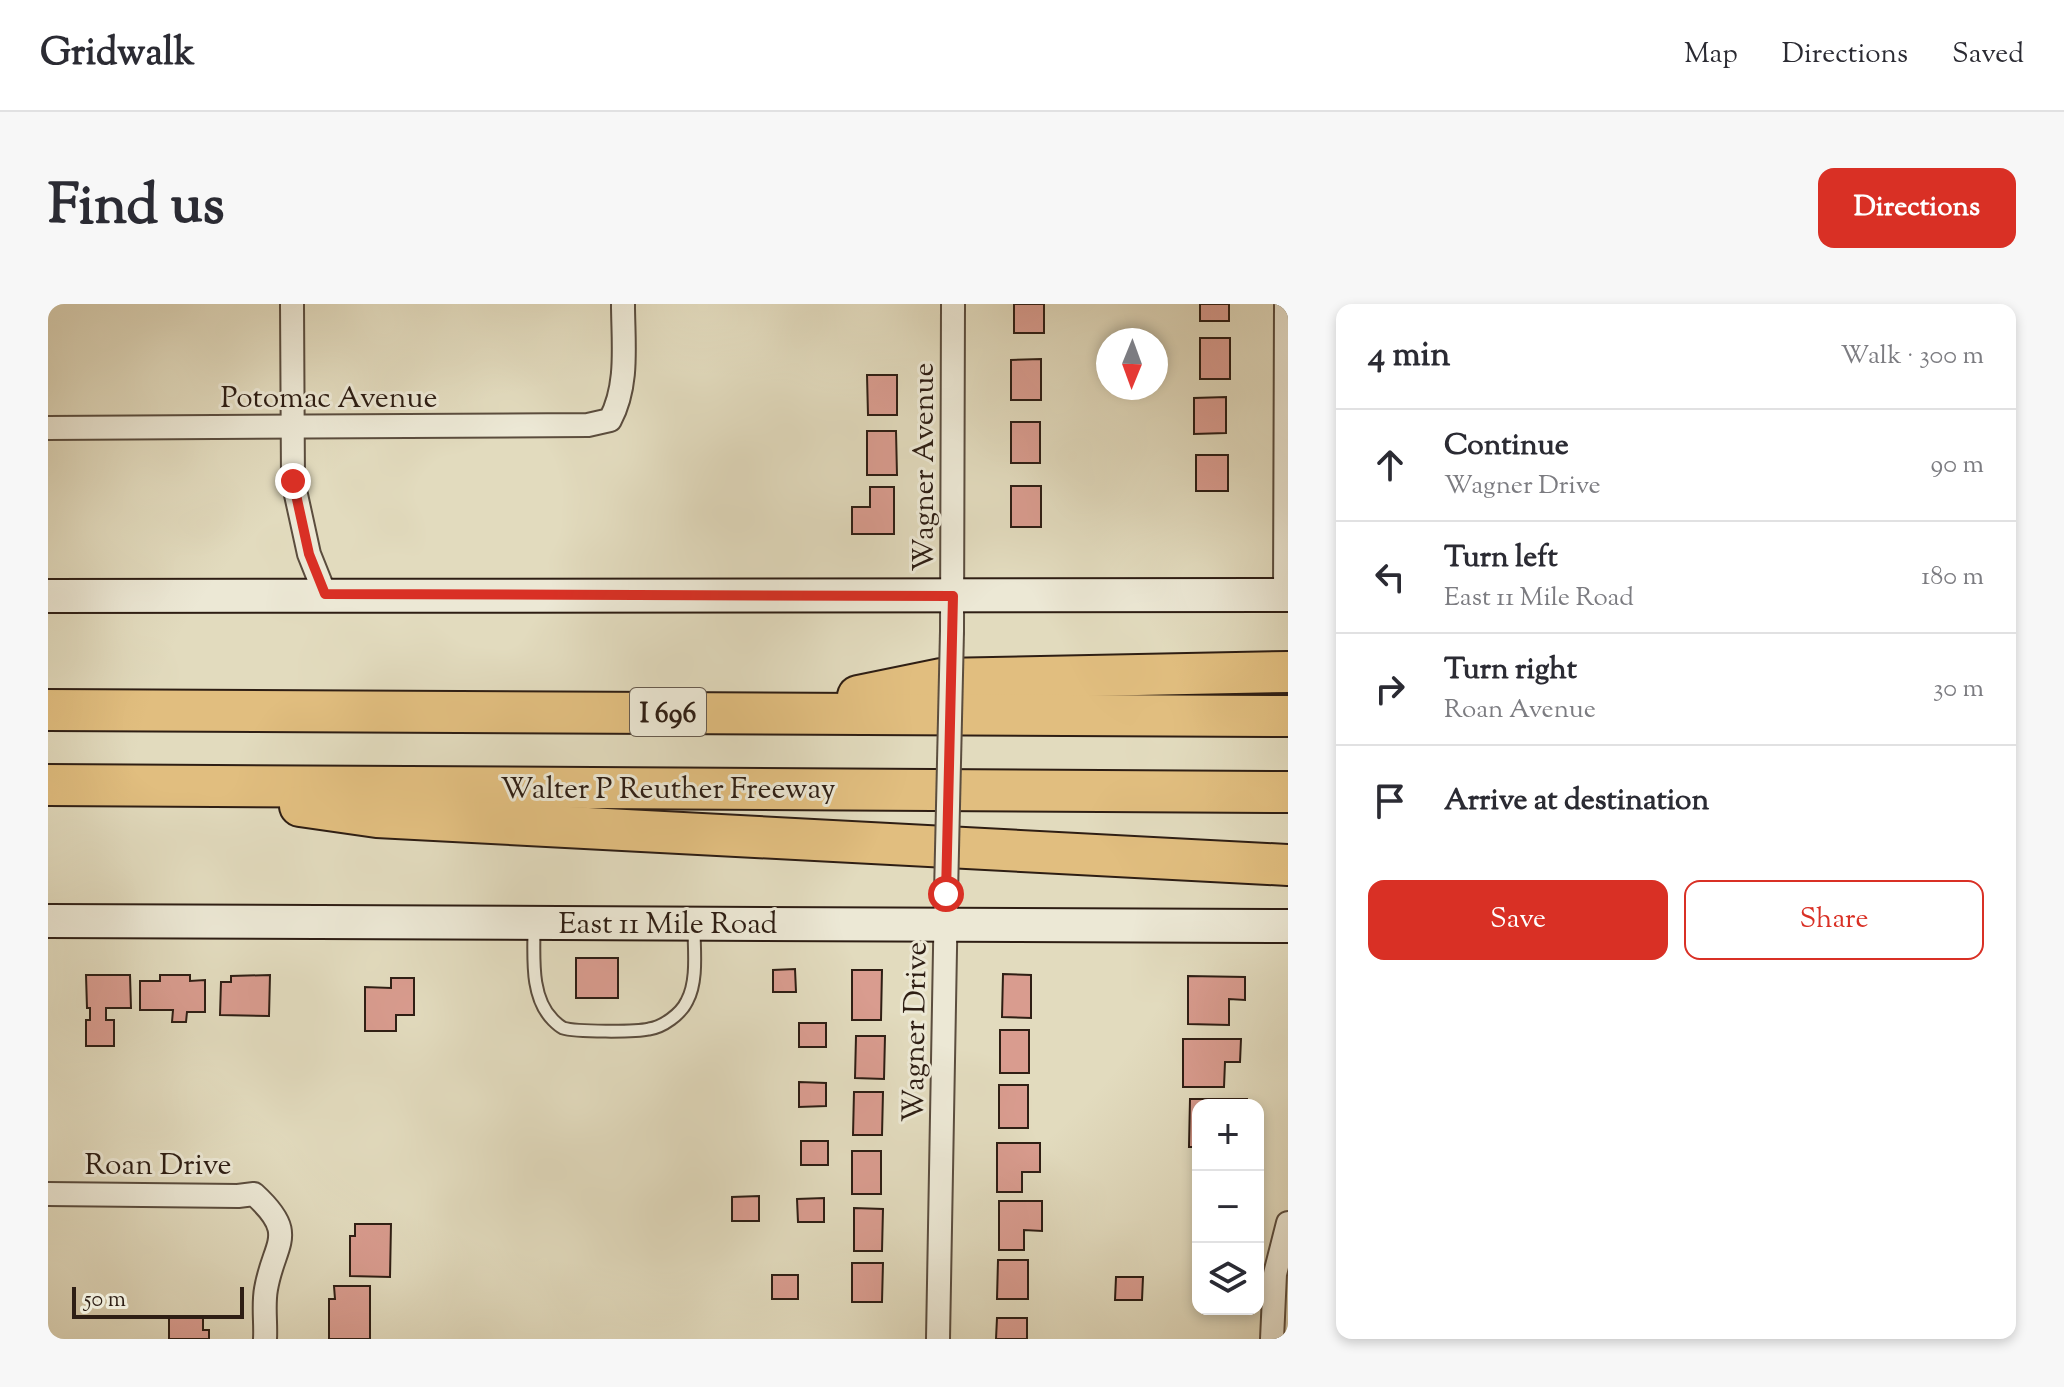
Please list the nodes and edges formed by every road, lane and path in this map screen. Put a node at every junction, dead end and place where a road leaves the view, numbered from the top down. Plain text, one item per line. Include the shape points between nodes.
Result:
1 (292, 304) edge
2 (623, 304) edge
3 (953, 304) edge
4 (1286, 304) edge
5 (48, 428) edge
6 (292, 428) junction
7 (325, 594) junction
8 (1286, 595) edge
9 (48, 596) edge
10 (953, 596) junction
11 (952, 631) joint
12 (1288, 672) edge
13 (48, 710) edge
14 (781, 712) junction
15 (1288, 716) edge
16 (48, 785) edge
17 (146, 785) junction
18 (1288, 792) edge
19 (1288, 865) edge
20 (946, 909) junction
21 (48, 921) edge
22 (533, 923) junction
23 (695, 923) junction
24 (1288, 926) edge
25 (48, 1194) edge
26 (1288, 1223) edge
27 (265, 1339) edge
28 (938, 1339) edge
29 (1272, 1339) edge

1 - 6 street
2 - 6 street, Potomac Avenue via 621,391 610,420 588,425
3 - 10 street, Wagner Avenue
4 - 8 street
5 - 6 street, Potomac Avenue
6 - 7 street via 297,504
7 - 9 main road
7 - 10 main road
8 - 10 main road
10 - 11 street, Wagner Avenue
11 - 20 street, Wagner Drive, bridge
12 - 14 highway via 941,679
13 - 14 highway, I 696
14 - 15 highway, I 696
16 - 17 highway, Walter P Reuther Freeway
17 - 18 highway, Walter P Reuther Freeway
17 - 19 highway via 377,817
20 - 23 main road, East 11 Mile Road
20 - 24 main road, East 11 Mile Road
20 - 28 street, Wagner Drive
21 - 22 main road, East 11 Mile Road
22 - 23 main road, East 11 Mile Road
22 - 23 lane via 534,980 552,1020 563,1028 620,1031 651,1029 687,1002
25 - 27 street, Roan Drive via 254,1194 278,1222 281,1242 266,1289
26 - 29 street via 1275,1274

